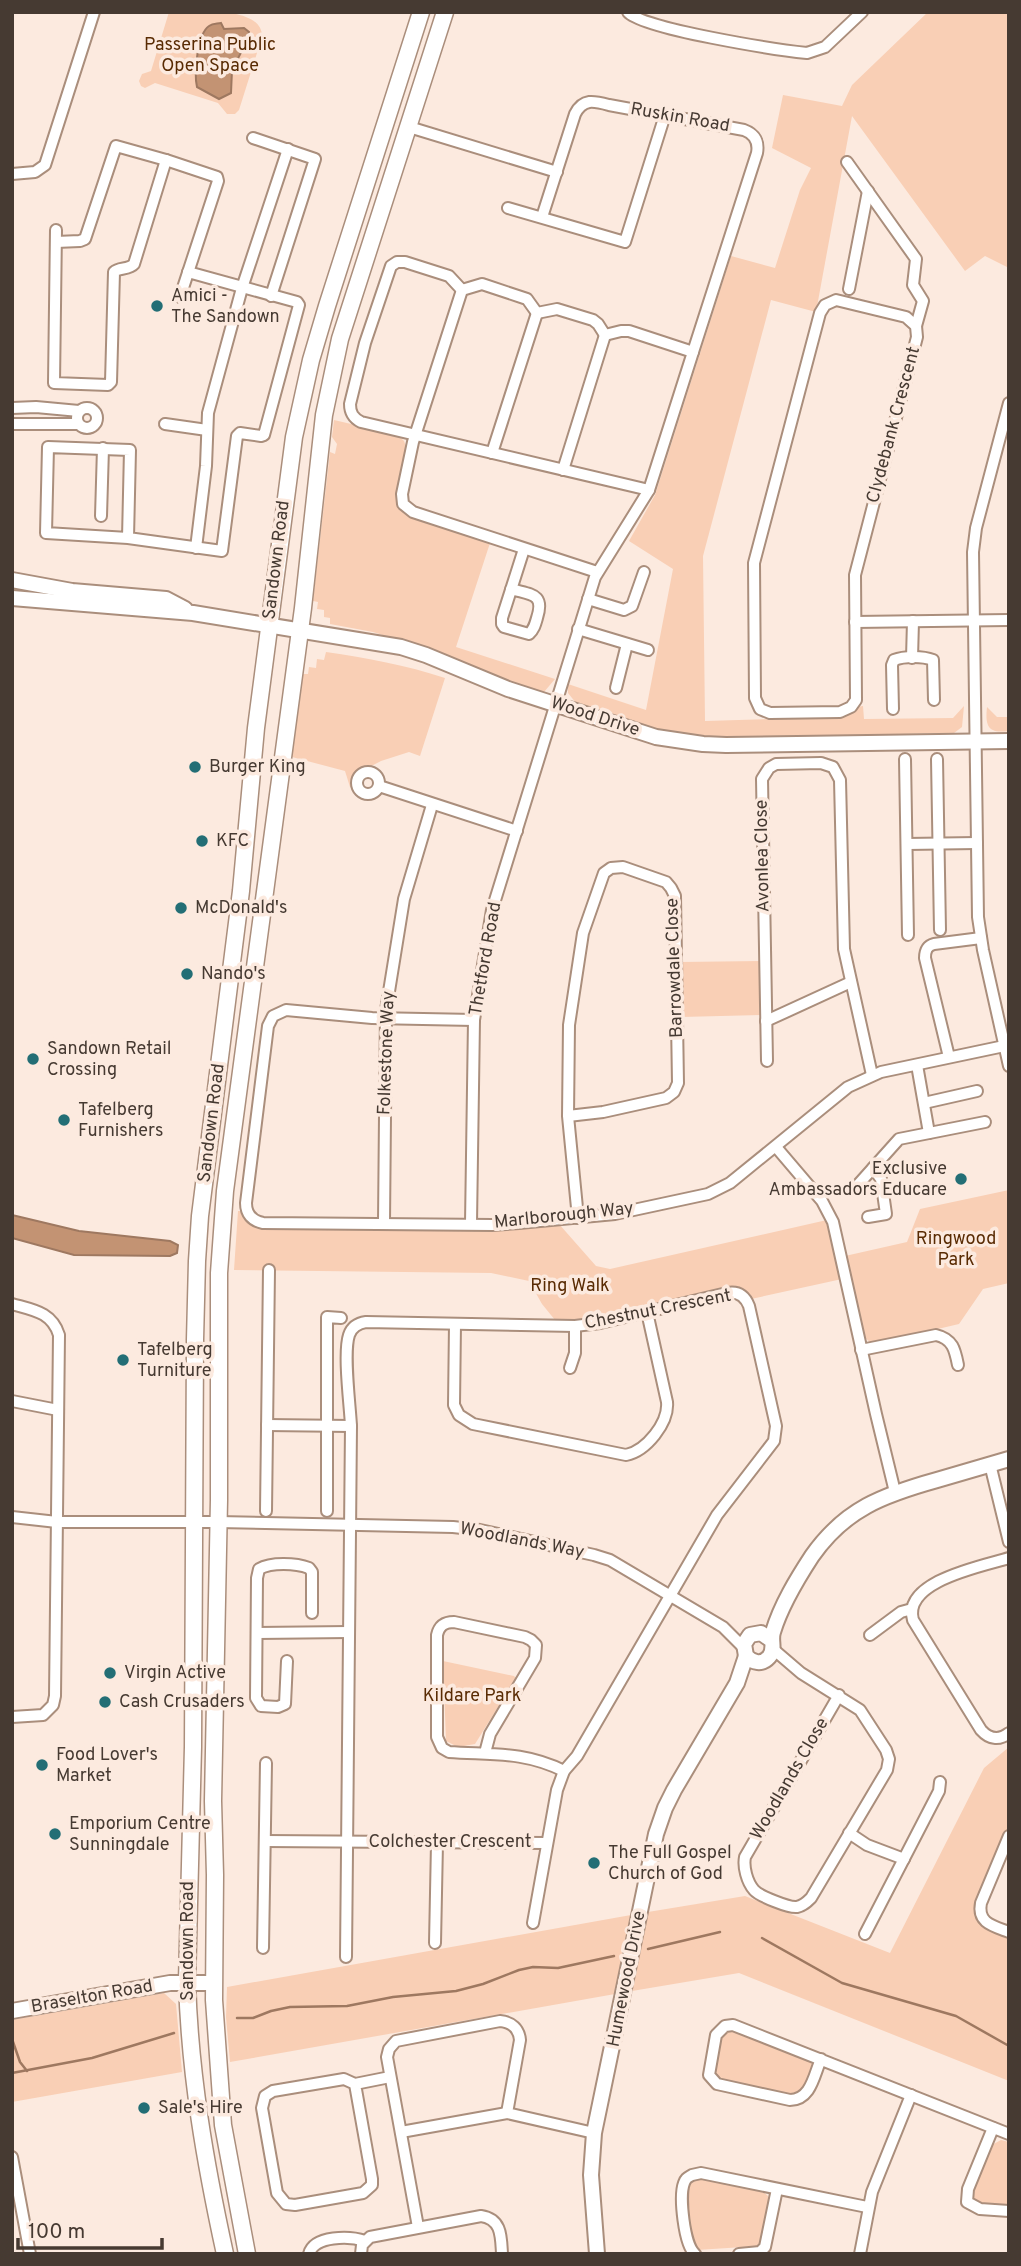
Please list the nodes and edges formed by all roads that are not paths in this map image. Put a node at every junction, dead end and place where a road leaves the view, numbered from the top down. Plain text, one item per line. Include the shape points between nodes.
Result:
1 (94, 12) edge
2 (421, 12) edge
3 (445, 12) edge
4 (628, 12) edge
5 (862, 12) edge
6 (665, 116) junction
7 (409, 127) junction
8 (253, 138) dead end
9 (288, 149) junction
10 (166, 160) junction
11 (847, 162) dead end
12 (557, 172) junction
13 (12, 174) edge
14 (868, 191) junction
15 (508, 208) dead end
16 (542, 217) junction
17 (188, 272) junction
18 (242, 288) junction
19 (849, 289) dead end
20 (462, 290) junction
21 (271, 296) junction
22 (180, 297) dead end
23 (537, 313) junction
24 (916, 326) junction
25 (605, 335) junction
26 (693, 352) junction
27 (89, 385) junction
28 (1009, 403) edge
29 (12, 408) edge
30 (84, 409) junction
31 (12, 424) edge
32 (165, 424) dead end
33 (82, 426) junction
34 (207, 429) junction
35 (415, 435) junction
36 (84, 447) junction
37 (103, 448) junction
38 (492, 453) junction
39 (563, 470) junction
40 (649, 490) junction
41 (101, 516) dead end
42 (128, 538) junction
43 (195, 548) junction
44 (524, 549) junction
45 (597, 572) junction
46 (644, 572) dead end
47 (12, 580) edge
48 (511, 589) junction
49 (12, 598) edge
50 (588, 599) junction
51 (193, 613) junction
52 (973, 620) junction
53 (1009, 620) edge
54 (913, 621) junction
55 (855, 622) junction
56 (269, 624) junction
57 (578, 629) junction
58 (300, 630) junction
59 (627, 644) junction
60 (648, 650) dead end
61 (912, 658) junction
62 (616, 688) dead end
63 (934, 700) dead end
64 (555, 704) junction
65 (893, 709) dead end
66 (1009, 741) edge
67 (976, 742) junction
68 (905, 759) dead end
69 (937, 759) dead end
70 (379, 786) dead end
71 (432, 805) junction
72 (517, 831) junction
73 (939, 843) junction
74 (977, 843) junction
75 (907, 844) junction
76 (940, 930) dead end
77 (908, 935) dead end
78 (981, 937) junction
79 (851, 982) junction
80 (386, 1018) junction
81 (474, 1020) junction
82 (766, 1021) junction
83 (1007, 1046) edge
84 (949, 1057) junction
85 (767, 1060) dead end
86 (917, 1065) junction
87 (1009, 1066) edge
88 (872, 1075) junction
89 (977, 1091) dead end
90 (924, 1103) junction
91 (568, 1116) junction
92 (985, 1122) dead end
93 (929, 1133) junction
94 (776, 1147) junction
95 (873, 1168) junction
96 (856, 1187) dead end
97 (578, 1217) junction
98 (868, 1217) dead end
99 (384, 1223) junction
100 (471, 1223) junction
101 (269, 1270) dead end
102 (12, 1304) edge
103 (647, 1312) junction
104 (341, 1318) dead end
105 (455, 1324) junction
106 (575, 1326) junction
107 (861, 1350) junction
108 (958, 1365) dead end
109 (570, 1368) dead end
110 (12, 1401) edge
111 (58, 1410) junction
112 (267, 1425) junction
113 (327, 1426) junction
114 (351, 1426) junction
115 (1009, 1459) edge
116 (990, 1464) junction
117 (895, 1492) junction
118 (266, 1511) dead end
119 (327, 1511) dead end
120 (12, 1517) edge
121 (57, 1522) junction
122 (194, 1522) junction
123 (218, 1522) junction
124 (350, 1526) junction
125 (1009, 1542) edge
126 (1009, 1558) edge
127 (671, 1595) junction
128 (912, 1609) junction
129 (312, 1613) dead end
130 (349, 1632) junction
131 (257, 1633) junction
132 (870, 1635) dead end
133 (758, 1648) junction
134 (287, 1661) dead end
135 (839, 1695) junction
136 (12, 1717) edge
137 (1009, 1733) edge
138 (485, 1753) junction
139 (266, 1763) dead end
140 (564, 1771) junction
141 (940, 1782) dead end
142 (849, 1833) junction
143 (1009, 1836) edge
144 (265, 1840) junction
145 (347, 1842) junction
146 (437, 1843) junction
147 (546, 1843) junction
148 (904, 1859) junction
149 (533, 1923) dead end
150 (1009, 1932) edge
151 (865, 1934) dead end
152 (435, 1943) dead end
153 (263, 1948) dead end
154 (345, 1957) dead end
155 (187, 1982) junction
156 (214, 1983) junction
157 (12, 2011) edge
158 (821, 2059) junction
159 (390, 2077) junction
160 (355, 2084) junction
161 (911, 2095) junction
162 (507, 2113) junction
163 (993, 2128) junction
164 (401, 2132) junction
165 (594, 2133) junction
166 (1009, 2134) edge
167 (12, 2157) edge
168 (776, 2189) junction
169 (867, 2207) junction
170 (1009, 2211) edge
171 (18, 2218) edge
172 (418, 2227) junction
173 (365, 2241) junction
174 (30, 2254) edge
175 (225, 2254) edge
176 (247, 2254) edge
177 (309, 2254) edge
178 (360, 2254) edge
179 (502, 2254) edge
180 (597, 2254) edge
181 (695, 2254) edge
182 (739, 2254) edge
183 (860, 2254) edge

1 - 13 street via 47,158 35,172
2 - 56 main road, Sandown Road via 311,360 291,455
3 - 7 main road, Sandown Road
4 - 5 street via 635,19 664,28 807,53 825,47
6 - 12 street, Ruskin Road via 595,101 583,103 575,114
6 - 16 street via 625,242
6 - 26 street, Ruskin Road via 744,130 757,144
7 - 12 street
7 - 58 main road, Sandown Road via 330,382
8 - 9 street
9 - 18 street
9 - 21 street via 316,161
10 - 17 street via 218,179
10 - 27 street via 134,264 114,272 111,383
10 - 27 street via 116,146 85,239 56,236 54,381 57,385
11 - 14 street
12 - 16 street, Ruskin Road
14 - 19 street
14 - 24 street via 916,259 913,285 923,301
15 - 16 street
17 - 18 street
17 - 22 street
18 - 21 street
18 - 34 street
20 - 23 street via 482,284 527,299
20 - 35 street
20 - 35 street via 449,276 405,262 394,264 387,272 350,408 361,422
21 - 43 street via 299,304 264,435 237,436 223,549
23 - 25 street via 557,309 593,320
23 - 38 street
24 - 55 street, Clydebank Crescent via 917,337 856,567
24 - 55 street, Clydebank Crescent via 906,317 841,300 828,303 820,313 754,563 755,698 760,709 774,714 840,712 851,707 856,695
25 - 26 street via 629,331
25 - 39 street
26 - 40 street, Thetford Road
27 - 30 street
28 - 52 street via 973,540
29 - 30 street
30 - 33 street via 76,417
30 - 33 street via 95,411 97,417 93,426
31 - 33 street
32 - 34 street
33 - 36 street
34 - 43 street
35 - 38 street
35 - 44 street via 401,498 405,507
36 - 37 street
36 - 42 street via 47,448 46,532
37 - 41 street
37 - 42 street via 131,451
38 - 39 street
39 - 40 street
40 - 45 street, Thetford Road
42 - 43 street
44 - 45 street
44 - 48 street
45 - 50 street, Thetford Road
46 - 50 street via 628,609
47 - 51 street, Wood Drive via 72,591 166,599
48 - 48 street via 502,624 529,634 540,601
49 - 51 street, Wood Drive
50 - 57 street, Thetford Road
51 - 56 street, Wood Drive
52 - 53 street
52 - 54 street
52 - 67 street
54 - 55 street
54 - 61 street
56 - 58 street, Wood Drive
56 - 122 main road, Sandown Road via 200,1216
57 - 59 street
57 - 64 street, Thetford Road
58 - 64 street, Wood Drive via 401,647
58 - 123 main road, Sandown Road via 224,1206 218,1296
59 - 60 street
59 - 62 street
61 - 63 street via 933,660
61 - 65 street via 893,662
64 - 67 street, Wood Drive via 656,737 703,744
64 - 72 street, Thetford Road
66 - 67 street, Wood Drive
67 - 74 street
68 - 75 street
69 - 73 street
70 - 71 street
71 - 72 street
71 - 80 street, Folkestone Way via 404,898
72 - 81 street, Thetford Road via 492,911
73 - 74 street
73 - 75 street
73 - 76 street
74 - 78 street
75 - 77 street
78 - 83 street
78 - 84 street via 934,944 926,951
79 - 82 street
79 - 82 street, Avonlea Close via 842,938 839,775 825,763 772,765 762,783
79 - 88 street, Avonlea Close
80 - 81 street
80 - 99 street, Folkestone Way
80 - 99 street, Marlborough Way via 286,1010 272,1016 246,1203 250,1217 263,1223
81 - 100 street, Thetford Road
82 - 85 street, Avonlea Close
83 - 84 street, Marlborough Way
83 - 87 street
84 - 86 street, Marlborough Way
86 - 88 street, Marlborough Way
86 - 90 street
88 - 94 street, Marlborough Way via 848,1087
89 - 90 street
90 - 93 street
91 - 91 street, Barrowdale Close via 569,1025 583,933 604,873 624,867 666,882 675,896 678,1083 666,1098
91 - 97 street, Barrowdale Close
92 - 93 street
93 - 95 street via 899,1139
94 - 97 street, Marlborough Way via 730,1184 708,1194
94 - 107 street via 818,1196 834,1225
95 - 96 street
95 - 98 street via 881,1179 886,1214
97 - 100 street, Marlborough Way
99 - 100 street, Marlborough Way
101 - 112 street
102 - 111 street via 43,1313 57,1326
103 - 105 street via 667,1412 643,1447 625,1455 463,1419 454,1405
103 - 106 street, Chestnut Crescent
103 - 127 street, Chestnut Crescent via 732,1292 746,1298 776,1431 772,1446 718,1515
104 - 113 street via 327,1317
105 - 106 street, Chestnut Crescent
105 - 114 street, Chestnut Crescent via 366,1322 353,1327 348,1359
106 - 109 street
107 - 108 street via 936,1335 952,1344
107 - 117 street
110 - 111 street
111 - 121 street
112 - 113 street
112 - 118 street
113 - 114 street
113 - 119 street
114 - 124 street, Chestnut Crescent
115 - 116 street, Humewood Drive
116 - 117 street, Humewood Drive
116 - 125 street
117 - 133 street, Humewood Drive via 860,1508 832,1531
120 - 121 street, Woodlands Way
121 - 122 street, Woodlands Way
121 - 136 street via 55,1701 43,1715
122 - 123 street, Woodlands Way
122 - 155 main road, Sandown Road
123 - 124 street, Woodlands Way
123 - 156 main road, Sandown Road
124 - 127 street, Woodlands Way via 465,1528 594,1555
124 - 130 street, Colchester Crescent
126 - 128 street via 945,1576 918,1598
127 - 133 street, Woodlands Way
127 - 140 street, Colchester Crescent
128 - 132 street
128 - 137 street via 914,1620 983,1733 997,1738
129 - 131 street via 309,1567 265,1566 258,1572
130 - 131 street
130 - 145 street, Colchester Crescent
131 - 134 street via 256,1698 261,1706 285,1703
133 - 135 street, Woodlands Close
133 - 165 street, Humewood Drive via 674,1790 660,1822
135 - 142 street, Woodlands Close via 865,1716 889,1759
135 - 142 street, Woodlands Close via 746,1852 744,1867 752,1887 790,1906 805,1904
138 - 138 street via 449,1752 438,1741 437,1635 447,1623 525,1637 536,1645 535,1658 490,1734
138 - 140 street via 524,1756
139 - 144 street
140 - 147 street, Colchester Crescent
141 - 148 street
142 - 148 street
143 - 150 street via 979,1911 985,1922
144 - 145 street
144 - 153 street
145 - 146 street, Colchester Crescent
145 - 154 street
146 - 147 street, Colchester Crescent
146 - 152 street
147 - 149 street
148 - 151 street
155 - 156 street, Braselton Road
155 - 157 street, Braselton Road
155 - 175 main road, Sandown Road via 197,2109
156 - 176 main road, Sandown Road via 223,2126
158 - 158 street via 729,2025 716,2035 708,2071 717,2084 795,2100 806,2095
158 - 161 street
159 - 160 street
159 - 162 street via 387,2054 396,2041 505,2021 515,2028 520,2040
159 - 164 street
160 - 160 street via 344,2079 265,2096 262,2108 277,2193 286,2204 363,2193 372,2186
161 - 163 street
161 - 169 street
162 - 164 street
162 - 165 street
163 - 166 street
163 - 170 street via 967,2202 980,2209
164 - 172 street
165 - 180 street, Humewood Drive via 591,2175
167 - 171 street
168 - 169 street
168 - 181 street via 701,2174 687,2178 682,2193 685,2234
168 - 182 street via 765,2247 760,2252
169 - 183 street
171 - 174 street
172 - 173 street
172 - 179 street via 486,2217 499,2229
173 - 177 street via 353,2237 319,2242 311,2246
173 - 178 street

